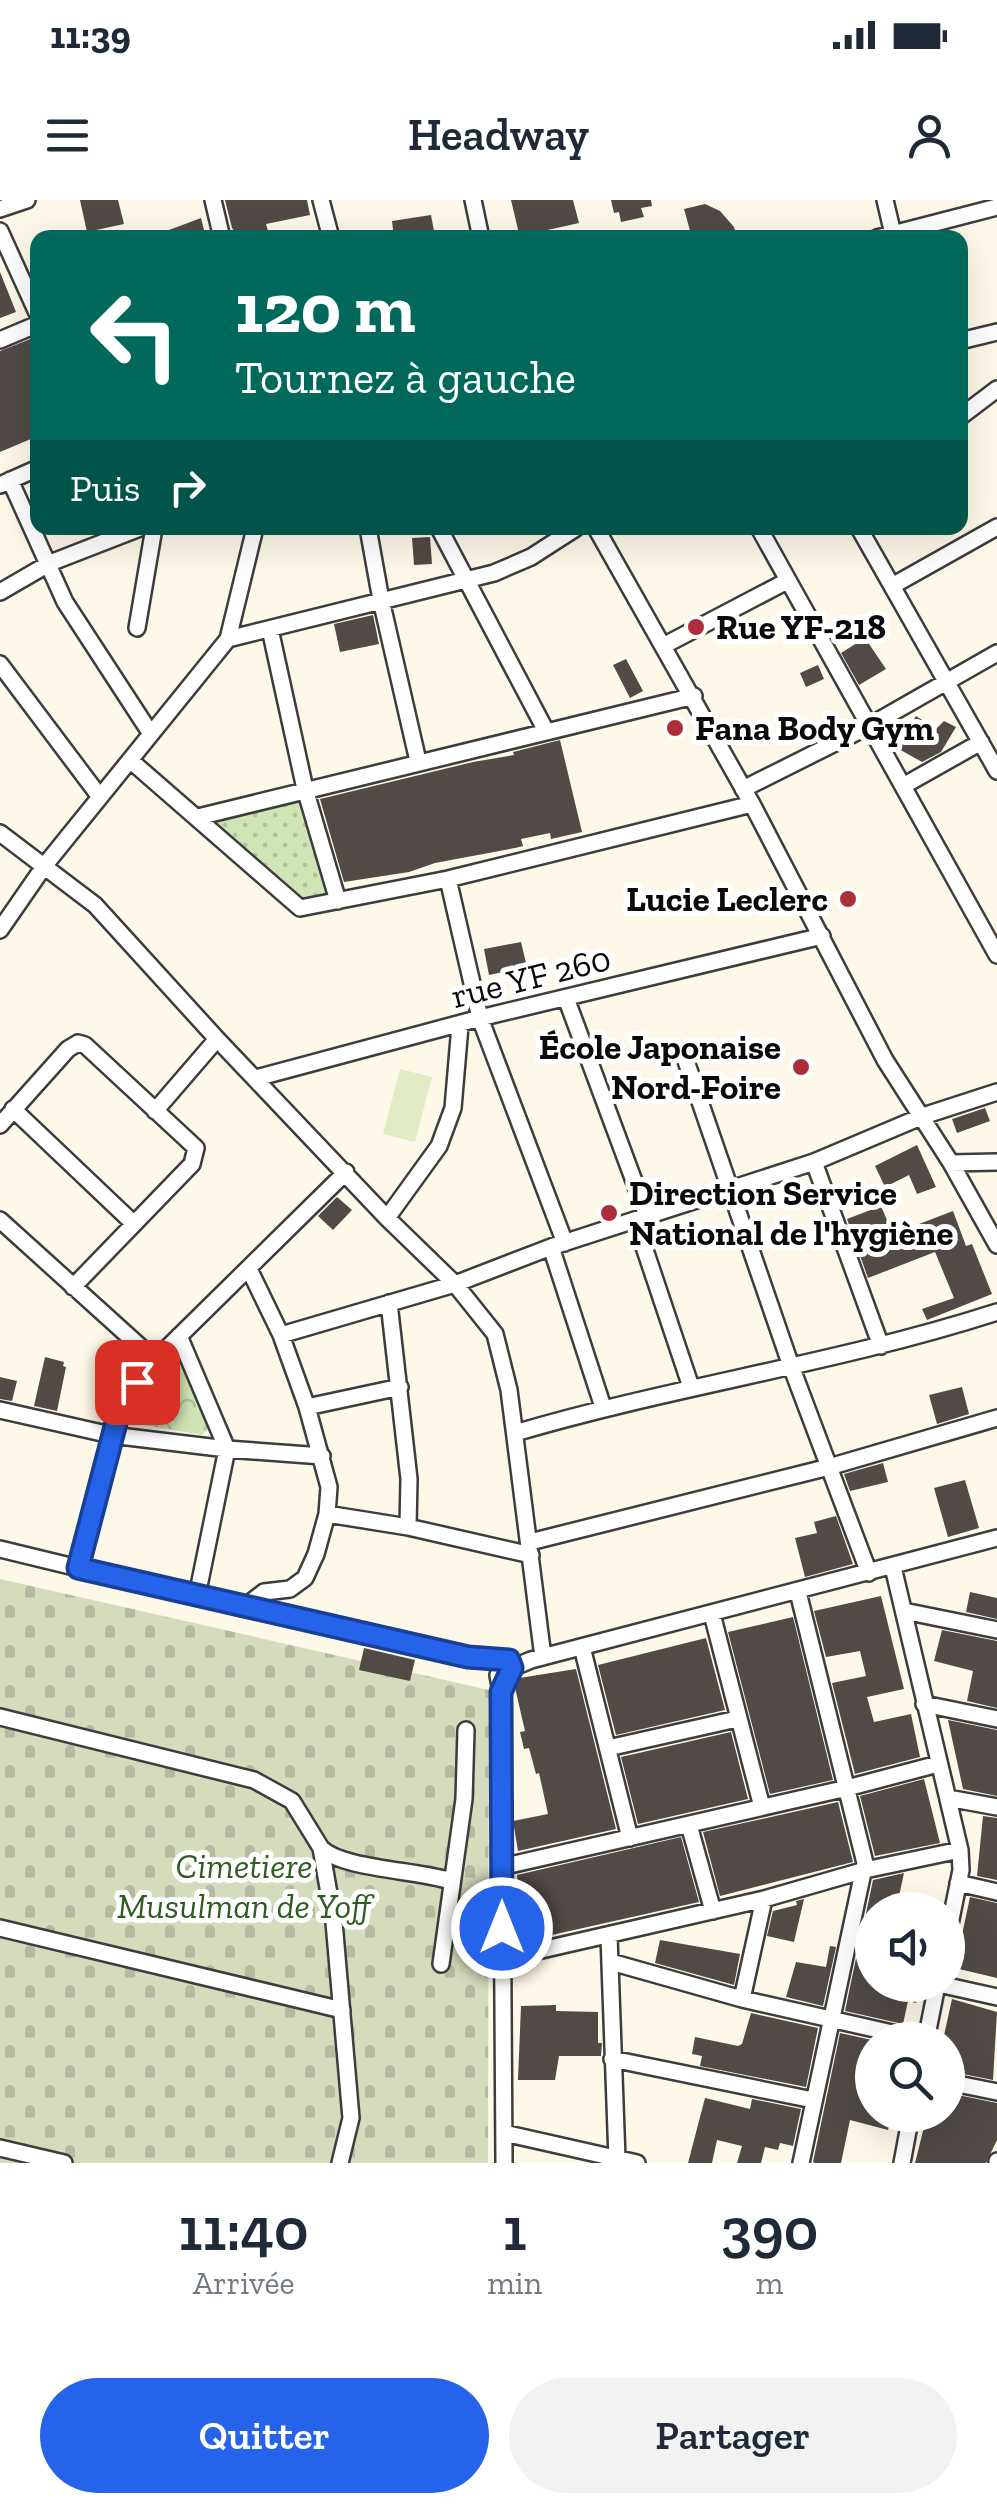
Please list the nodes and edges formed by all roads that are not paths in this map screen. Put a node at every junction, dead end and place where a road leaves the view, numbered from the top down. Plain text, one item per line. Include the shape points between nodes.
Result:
1 (26, 200) edge
2 (213, 200) edge
3 (321, 200) edge
4 (473, 200) edge
5 (885, 200) edge
6 (997, 208) edge
7 (0, 209) edge
8 (220, 230) edge
9 (329, 230) edge
10 (479, 230) edge
11 (885, 230) edge
12 (909, 230) edge
13 (0, 231) edge
14 (30, 297) edge
15 (30, 327) edge
16 (997, 332) edge
17 (968, 338) edge
18 (0, 340) edge
19 (997, 389) edge
20 (968, 411) edge
21 (30, 471) edge
22 (5, 482) edge
23 (30, 527) edge
24 (997, 527) edge
25 (34, 535) edge
26 (104, 535) edge
27 (153, 535) edge
28 (253, 535) edge
29 (369, 535) edge
30 (443, 535) edge
31 (565, 535) edge
32 (600, 535) edge
33 (767, 535) edge
34 (863, 535) edge
35 (50, 563) junction
36 (787, 581) junction
37 (467, 582) junction
38 (892, 586) junction
39 (0, 592) edge
40 (381, 600) junction
41 (137, 628) dead end
42 (270, 629) junction
43 (228, 639) junction
44 (663, 646) junction
45 (997, 653) edge
46 (0, 664) edge
47 (948, 684) junction
48 (694, 696) junction
49 (869, 726) junction
50 (546, 732) junction
51 (151, 734) junction
52 (981, 742) junction
53 (130, 760) junction
54 (418, 761) junction
55 (997, 771) edge
56 (903, 786) junction
57 (743, 789) junction
58 (305, 790) junction
59 (100, 797) junction
60 (752, 804) junction
61 (198, 817) junction
62 (0, 833) edge
63 (45, 866) junction
64 (448, 879) junction
65 (338, 900) junction
66 (0, 930) edge
67 (822, 936) junction
68 (997, 955) edge
69 (566, 998) junction
70 (480, 1018) junction
71 (460, 1026) junction
72 (218, 1039) junction
73 (686, 1061) dead end
74 (256, 1078) junction
75 (997, 1092) edge
76 (13, 1109) junction
77 (155, 1111) junction
78 (922, 1116) junction
79 (0, 1125) edge
80 (814, 1162) junction
81 (997, 1162) edge
82 (951, 1163) junction
83 (346, 1172) junction
84 (730, 1189) junction
85 (387, 1218) junction
86 (641, 1218) junction
87 (0, 1220) edge
88 (134, 1223) junction
89 (558, 1245) junction
90 (997, 1245) edge
91 (250, 1269) junction
92 (455, 1284) junction
93 (73, 1287) junction
94 (388, 1303) junction
95 (997, 1312) edge
96 (281, 1335) junction
97 (179, 1336) junction
98 (881, 1346) junction
99 (155, 1360) junction
100 (791, 1366) junction
101 (400, 1387) junction
102 (691, 1388) junction
103 (307, 1406) junction
104 (603, 1407) junction
105 (0, 1410) edge
106 (997, 1418) edge
107 (515, 1433) junction
108 (111, 1435) junction
109 (227, 1449) junction
110 (322, 1456) junction
111 (829, 1467) junction
112 (326, 1514) junction
113 (408, 1527) junction
114 (997, 1538) edge
115 (530, 1548) junction
116 (0, 1550) edge
117 (893, 1567) junction
118 (78, 1568) junction
119 (869, 1573) junction
120 (798, 1592) junction
121 (197, 1596) junction
122 (243, 1608) junction
123 (904, 1612) junction
124 (712, 1614) junction
125 (997, 1630) edge
126 (582, 1647) junction
127 (537, 1659) junction
128 (502, 1671) junction
129 (924, 1704) junction
130 (0, 1717) edge
131 (737, 1719) junction
132 (997, 1719) edge
133 (466, 1730) dead end
134 (608, 1748) junction
135 (938, 1764) junction
136 (847, 1788) junction
137 (948, 1798) junction
138 (762, 1807) junction
139 (997, 1807) edge
140 (689, 1825) junction
141 (630, 1838) junction
142 (321, 1848) junction
143 (960, 1850) junction
144 (501, 1867) junction
145 (864, 1870) junction
146 (451, 1882) junction
147 (958, 1883) junction
148 (956, 1892) edge
149 (997, 1892) edge
150 (764, 1899) junction
151 (713, 1912) junction
152 (0, 1928) edge
153 (608, 1936) junction
154 (502, 1959) junction
155 (611, 1962) junction
156 (441, 1964) dead end
157 (965, 1990) edge
158 (997, 1996) edge
159 (742, 1999) junction
160 (342, 2010) junction
161 (830, 2018) junction
162 (855, 2024) edge
163 (612, 2060) junction
164 (965, 2085) edge
165 (997, 2092) edge
166 (814, 2100) junction
167 (908, 2132) edge
168 (504, 2133) junction
169 (0, 2148) edge
170 (617, 2158) junction
171 (64, 2163) edge
172 (340, 2163) edge
173 (504, 2163) edge
174 (638, 2163) edge
175 (801, 2163) edge
176 (902, 2163) edge

1 - 7 street
2 - 8 street
3 - 9 street
4 - 10 street
5 - 11 street
6 - 12 street
13 - 14 street
15 - 18 street
16 - 17 street
19 - 20 street
21 - 22 street
22 - 23 street
24 - 38 street
25 - 35 street
26 - 35 street
27 - 41 street
28 - 43 street
29 - 40 street
30 - 37 street
31 - 37 street
32 - 44 street
33 - 36 street
34 - 38 street
35 - 39 street
35 - 51 street via 84,635
36 - 44 street
36 - 49 street
37 - 40 street
37 - 50 street
38 - 47 street
40 - 42 street
40 - 54 street
42 - 43 street
42 - 58 street
43 - 51 street
44 - 48 street
45 - 47 street
46 - 59 street
47 - 49 street
47 - 52 street
48 - 50 street
48 - 57 street
49 - 56 street
49 - 57 street
50 - 54 street
51 - 53 street
52 - 55 street
52 - 56 street
53 - 59 street
53 - 61 street
54 - 58 street
56 - 68 street
57 - 60 street
58 - 61 street
58 - 65 street
59 - 63 street
60 - 64 street
60 - 67 street
61 - 65 street via 294,906
62 - 63 street
63 - 66 street
63 - 72 street via 95,905
64 - 65 street
64 - 70 street
67 - 69 street, rue YF 260
67 - 78 street via 885,1060
69 - 70 street, rue YF 260
69 - 86 street
70 - 71 street, rue YF 260
70 - 89 street
71 - 74 street, rue YF 260
71 - 85 street via 453,1108 439,1146
72 - 74 street
72 - 77 street
73 - 84 street
74 - 83 street
75 - 78 street
76 - 77 street via 78,1042
76 - 79 street
76 - 88 street
77 - 88 street via 196,1148 196,1156
78 - 80 street
78 - 82 street
80 - 84 street
80 - 98 street
81 - 82 street
82 - 90 street
83 - 85 street
83 - 91 street
84 - 86 street
84 - 100 street
85 - 92 street
86 - 89 street
86 - 102 street
87 - 93 street
88 - 93 street
89 - 92 street
89 - 104 street
91 - 96 street
91 - 97 street
92 - 94 street
92 - 107 street via 500,1348
93 - 99 street
94 - 96 street
94 - 101 street
95 - 98 street
96 - 103 street
97 - 99 street
97 - 109 street
98 - 100 street
99 - 108 street via 121,1404
100 - 102 street
100 - 111 street
101 - 103 street
101 - 113 street
102 - 104 street
103 - 110 street
104 - 107 street
105 - 108 street
106 - 111 street
107 - 115 street
108 - 109 street
108 - 118 street
109 - 110 street
109 - 121 street
110 - 112 street
111 - 115 street
111 - 119 street
112 - 113 street
112 - 122 street via 305,1578 290,1589 264,1592
113 - 115 street
114 - 117 street
115 - 127 street
116 - 118 street
117 - 119 street
117 - 123 street
118 - 121 street
119 - 120 street
120 - 124 street
120 - 136 street
121 - 122 street
122 - 128 street via 468,1657
123 - 125 street
123 - 129 street
124 - 126 street
124 - 131 street
126 - 127 street
126 - 134 street
127 - 128 street
128 - 144 street
129 - 132 street
129 - 135 street
130 - 142 street via 254,1780 292,1801
131 - 134 street
131 - 138 street
133 - 146 street
134 - 141 street
135 - 136 street
135 - 137 street
136 - 138 street
136 - 145 street
137 - 139 street
137 - 143 street
138 - 140 street
140 - 141 street
140 - 151 street
141 - 144 street
142 - 146 street via 337,1860
142 - 160 street
143 - 145 street
143 - 147 street
144 - 154 street
145 - 150 street
145 - 161 street
146 - 156 street
147 - 148 street
147 - 149 street
150 - 151 street
150 - 159 street
151 - 153 street
152 - 160 street
153 - 154 street
153 - 155 street
154 - 168 street
155 - 159 street
155 - 163 street
157 - 158 street
159 - 161 street
160 - 172 street via 350,2118
161 - 162 street
161 - 166 street
163 - 166 street
163 - 170 street
164 - 165 street
166 - 175 street
167 - 176 street
168 - 170 street
168 - 173 street
169 - 171 street
170 - 174 street

